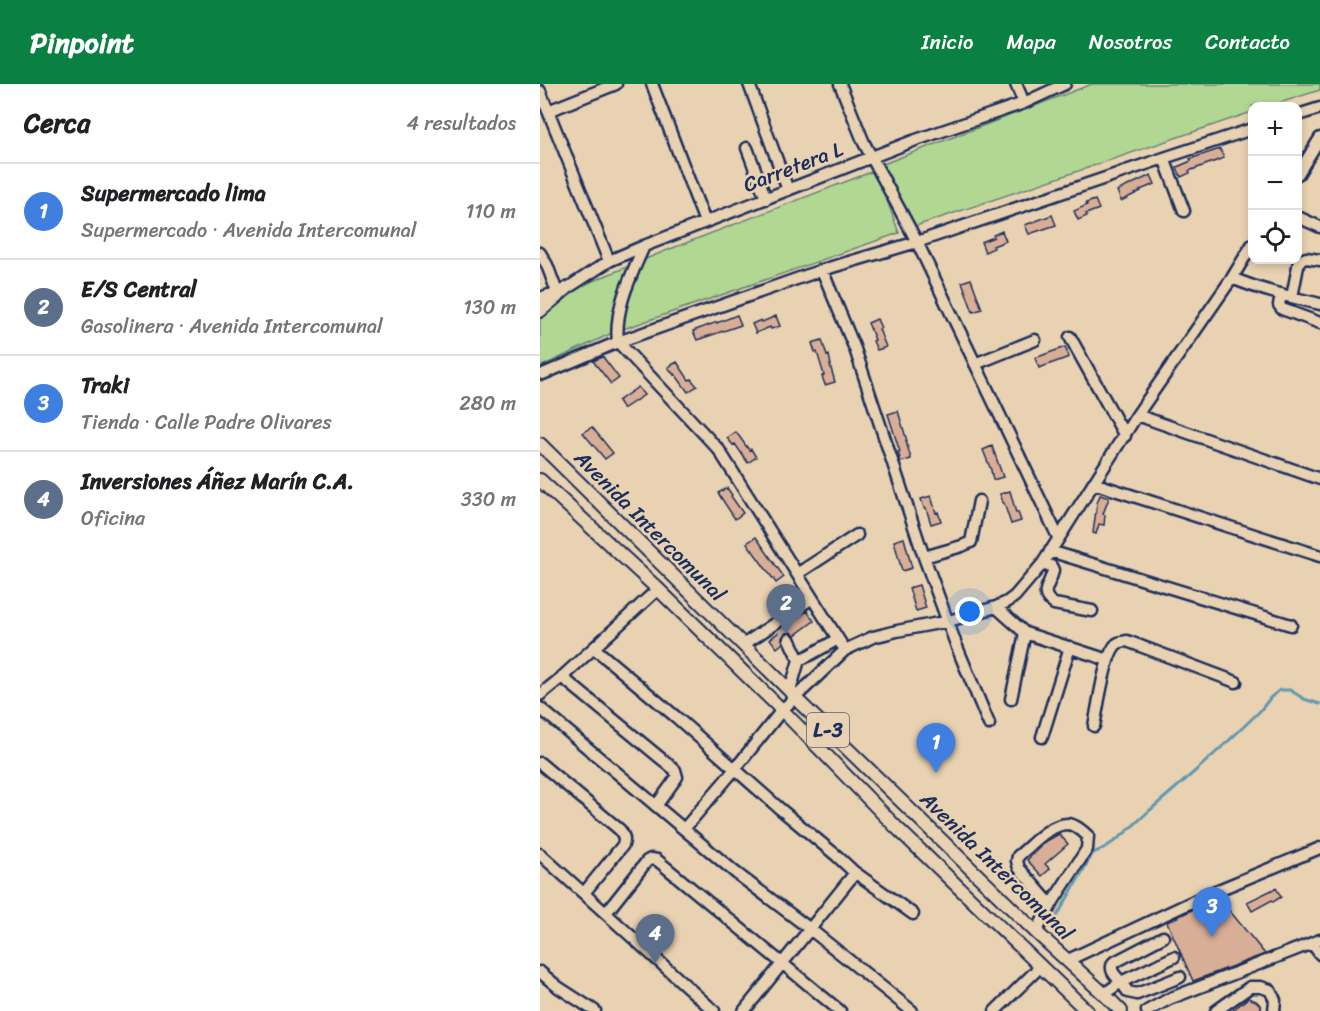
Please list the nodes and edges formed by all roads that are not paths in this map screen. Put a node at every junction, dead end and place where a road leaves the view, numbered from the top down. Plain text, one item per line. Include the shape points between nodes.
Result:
1 (616, 84) edge
2 (652, 84) edge
3 (749, 84) edge
4 (840, 84) edge
5 (1016, 84) edge
6 (1065, 84) edge
7 (540, 91) edge
8 (1024, 103) junction
9 (1320, 108) edge
10 (548, 111) junction
11 (1302, 114) edge
12 (1248, 130) edge
13 (1320, 138) edge
14 (747, 148) dead end
15 (871, 157) junction
16 (1164, 158) junction
17 (1302, 167) edge
18 (789, 190) junction
19 (766, 198) junction
20 (1184, 211) dead end
21 (1302, 219) edge
22 (705, 222) junction
23 (1320, 227) edge
24 (917, 242) junction
25 (644, 246) junction
26 (1248, 252) edge
27 (540, 253) edge
28 (1320, 260) edge
29 (609, 261) junction
30 (822, 270) junction
31 (1232, 278) junction
32 (561, 291) junction
33 (1286, 296) junction
34 (540, 298) edge
35 (1320, 304) edge
36 (540, 311) edge
37 (1320, 323) edge
38 (1070, 338) dead end
39 (1035, 340) dead end
40 (618, 342) junction
41 (975, 364) junction
42 (543, 374) dead end
43 (1137, 415) junction
44 (1125, 436) junction
45 (540, 444) edge
46 (1320, 479) edge
47 (540, 480) edge
48 (1093, 483) junction
49 (979, 501) dead end
50 (857, 535) dead end
51 (1058, 537) junction
52 (1050, 551) junction
53 (1320, 556) edge
54 (924, 557) junction
55 (1043, 563) junction
56 (797, 574) junction
57 (658, 590) junction
58 (812, 598) junction
59 (996, 607) junction
60 (1092, 611) dead end
61 (949, 621) junction
62 (1292, 625) dead end
63 (1025, 633) junction
64 (789, 639) tunnel mouth
65 (838, 639) junction
66 (743, 645) junction
67 (1070, 646) junction
68 (594, 648) junction
69 (845, 650) junction
70 (799, 660) junction
71 (1108, 660) junction
72 (562, 677) junction
73 (1236, 682) dead end
74 (792, 694) junction
75 (540, 695) edge
76 (1011, 699) dead end
77 (540, 708) edge
78 (782, 710) junction
79 (989, 724) dead end
80 (1094, 726) dead end
81 (1042, 737) dead end
82 (540, 763) edge
83 (735, 769) junction
84 (656, 806) junction
85 (684, 829) junction
86 (1320, 848) edge
87 (540, 854) edge
88 (855, 873) junction
89 (584, 893) junction
90 (1051, 905) junction
91 (606, 913) junction
92 (913, 914) dead end
93 (810, 929) junction
94 (1036, 932) junction
95 (1163, 937) dead end
96 (1316, 941) edge
97 (1320, 954) edge
98 (1174, 957) dead end
99 (1068, 960) junction
100 (782, 964) junction
101 (1041, 966) junction
102 (540, 972) edge
103 (1180, 977) dead end
104 (1121, 982) junction
105 (1104, 994) junction
106 (595, 1011) edge
107 (714, 1011) edge
108 (744, 1011) edge
109 (840, 1011) edge
110 (912, 1011) edge
111 (995, 1011) edge
112 (1087, 1011) edge
113 (1121, 1011) edge
114 (1147, 1011) edge
115 (1216, 1011) edge
116 (1274, 1011) edge

1 - 10 street
2 - 22 street
3 - 18 street
4 - 15 street
5 - 8 street
6 - 8 street, Carretera L
7 - 10 street
8 - 15 street, Carretera L
9 - 11 street
10 - 29 street
12 - 16 street
13 - 17 street
14 - 19 street
15 - 18 street, Carretera L
15 - 24 street
16 - 20 street
16 - 24 street
18 - 19 street, Carretera L
19 - 22 street, Carretera L
21 - 23 street
22 - 25 street, Carretera L
24 - 30 street
24 - 41 street
25 - 29 street, Carretera L
25 - 40 street via 623,299 616,328
26 - 31 street
27 - 32 street
28 - 33 street via 1299,261
29 - 32 street, Carretera L
30 - 40 street
30 - 54 street via 855,349
31 - 33 street
31 - 43 street
32 - 34 street, Carretera L
32 - 36 main road
33 - 35 street
33 - 37 street via 1279,305 1282,309
38 - 44 street
39 - 41 street
40 - 42 street
40 - 56 street via 719,450
41 - 51 street
43 - 44 street
43 - 46 street
44 - 48 street
45 - 66 main road, Avenida Intercomunal / L-3
47 - 57 main road, Avenida Intercomunal / L-3
48 - 51 street
48 - 53 street
49 - 54 street via 971,542
50 - 56 street
51 - 52 street
52 - 55 street
52 - 62 street
54 - 61 street
55 - 59 street via 1015,596
55 - 60 street via 1053,570 1045,592 1050,602
56 - 58 street
57 - 68 street
57 - 78 main road, Avenida Intercomunal / L-3
58 - 65 street
58 - 66 street via 778,626
59 - 61 street
59 - 63 street
61 - 69 street via 873,637
61 - 79 street
63 - 67 street
63 - 76 street
64 - 70 street
65 - 69 street
65 - 70 street
66 - 74 main road, Avenida Intercomunal / L-3
67 - 71 street
67 - 81 street
68 - 72 street
68 - 83 street
69 - 74 street
70 - 74 street
71 - 73 street via 1115,645 1126,641
71 - 80 street
72 - 75 street
72 - 84 street via 675,770 677,777
74 - 78 street
74 - 94 main road, Avenida Intercomunal / L-3
77 - 84 street
78 - 83 street
78 - 101 main road, Avenida Intercomunal / L-3 via 896,827
82 - 89 street via 624,835 623,845
83 - 85 street
83 - 88 street
84 - 85 street
85 - 93 street
86 - 99 street via 1211,893
87 - 89 street
88 - 92 street
88 - 93 street
89 - 91 street
90 - 90 street via 1087,849 1088,836 1068,824 1051,829 1018,856 1018,868
90 - 94 street
91 - 100 street via 648,861 654,859
91 - 107 street
93 - 100 street
93 - 110 street
94 - 99 main road, Avenida Intercomunal / L-3
95 - 104 street via 1113,963 1112,971
96 - 97 street
96 - 114 street
98 - 104 street
99 - 105 main road, Avenida Intercomunal / L-3
100 - 108 street
100 - 109 street
101 - 111 street
101 - 112 main road, Avenida Intercomunal / L-3
102 - 106 street
103 - 104 street via 1137,994 1128,992
104 - 105 street
105 - 113 main road, Avenida Intercomunal / L-3
115 - 116 street via 1250,987 1261,987 1270,990 1275,1000

